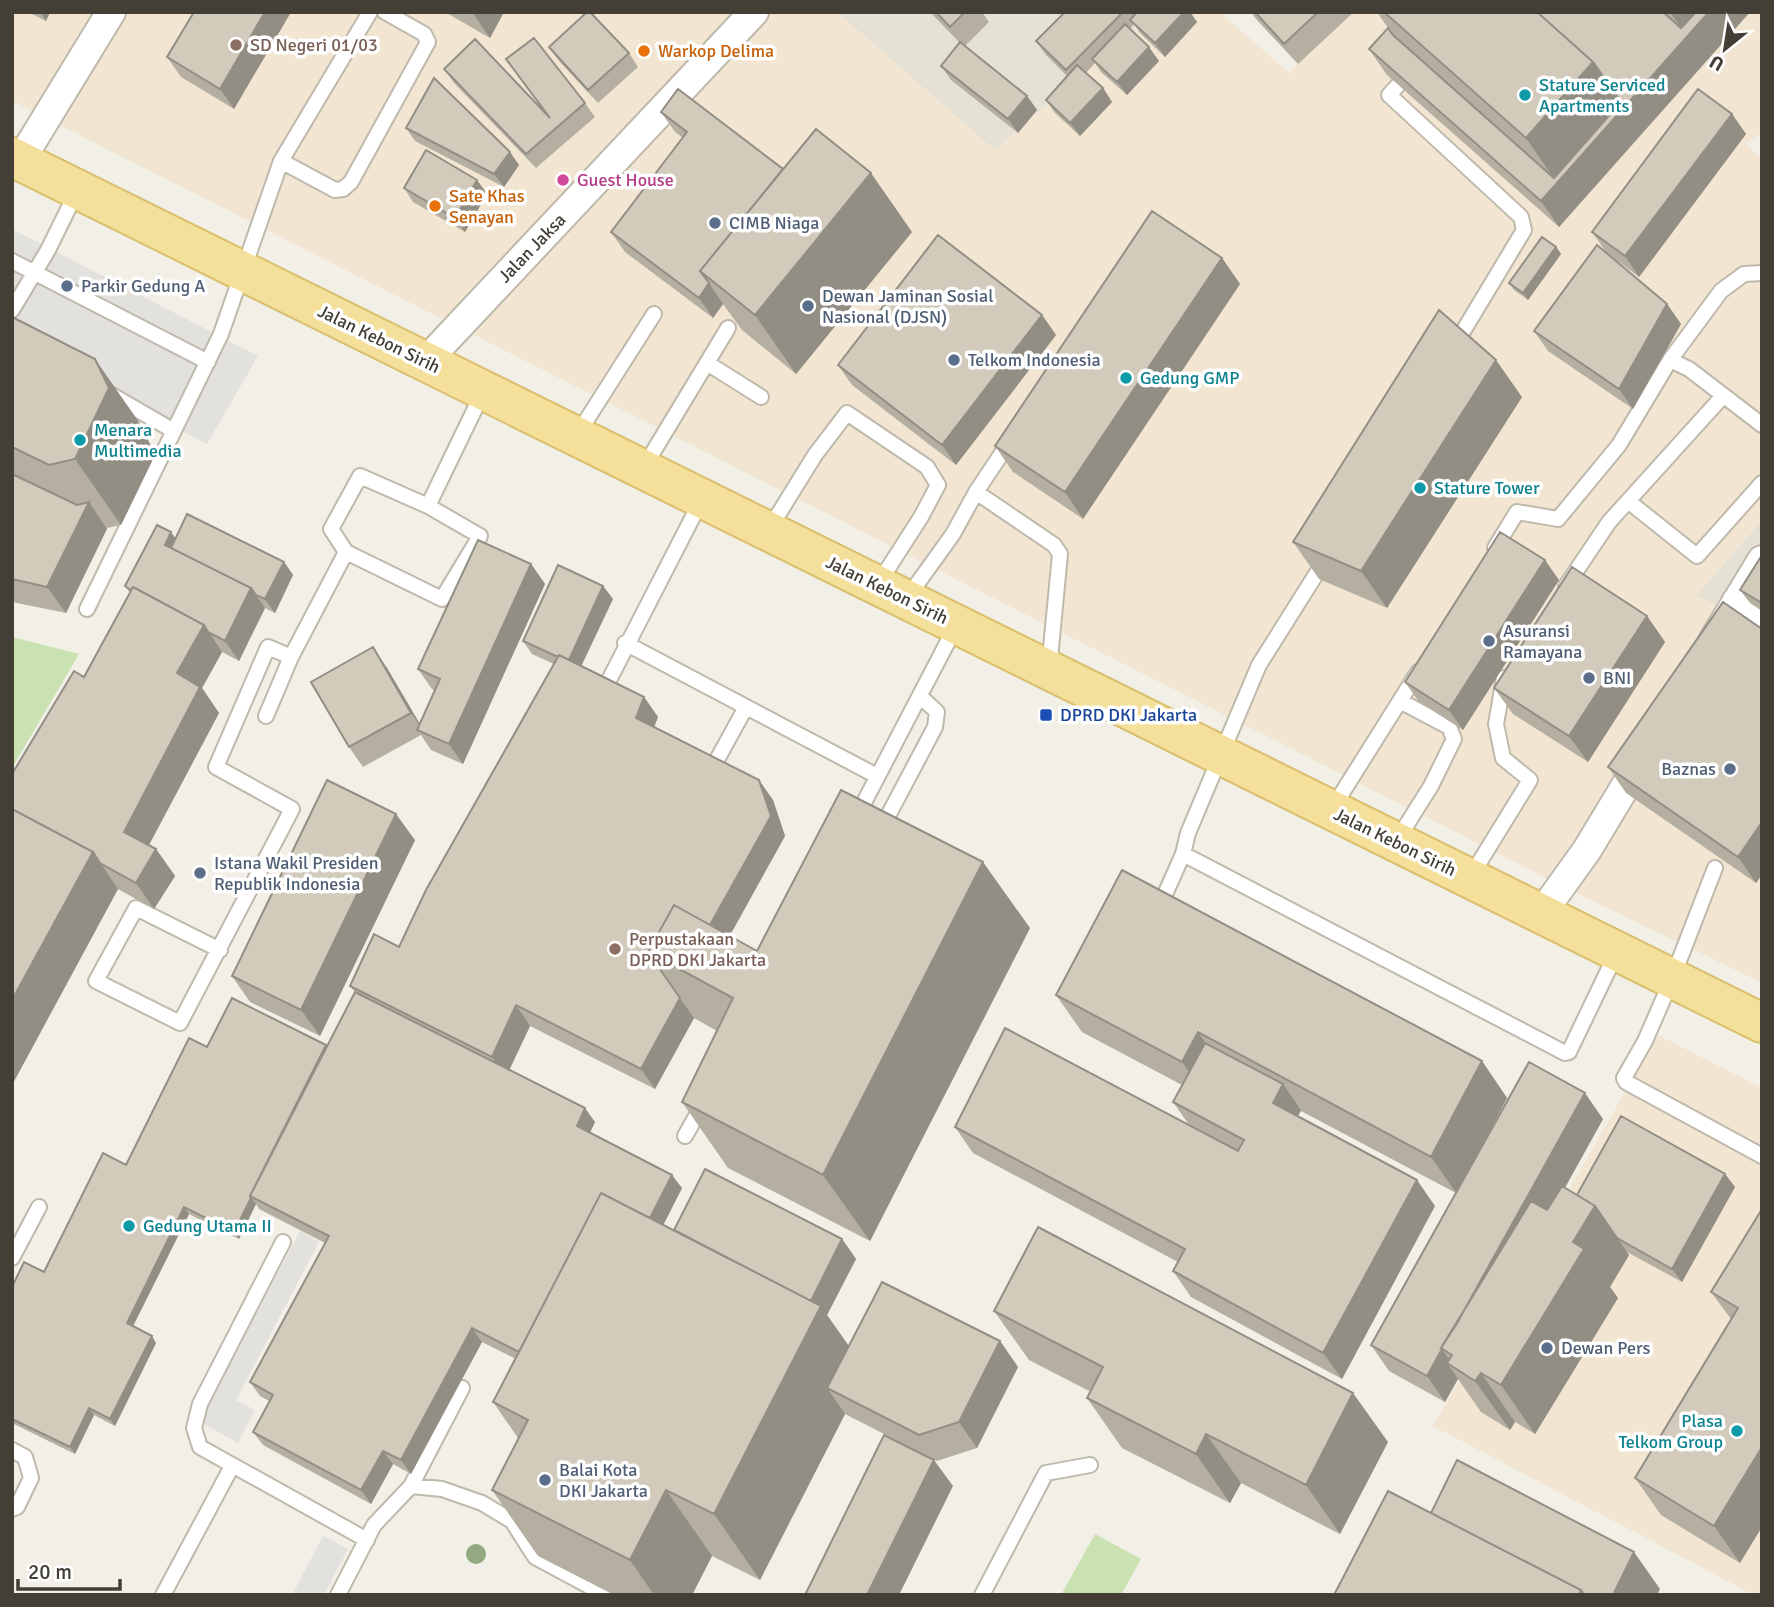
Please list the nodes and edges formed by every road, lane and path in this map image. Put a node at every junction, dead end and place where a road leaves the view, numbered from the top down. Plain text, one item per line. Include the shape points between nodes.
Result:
1 (111, 12) edge
2 (370, 12) edge
3 (385, 12) edge
4 (754, 12) edge
5 (1423, 58) edge
6 (16, 159) edge
7 (281, 161) junction
8 (78, 190) junction
9 (12, 261) edge
10 (36, 272) junction
11 (244, 273) junction
12 (1762, 273) edge
13 (12, 310) edge
14 (654, 314) dead end
15 (728, 328) edge
16 (1447, 358) edge
17 (1670, 360) junction
18 (208, 362) junction
19 (425, 362) junction
20 (707, 363) junction
21 (93, 384) edge
22 (484, 391) junction
23 (1723, 396) junction
24 (761, 397) dead end
25 (1021, 425) edge
26 (1762, 425) edge
27 (174, 431) junction
28 (576, 437) junction
29 (643, 469) junction
30 (1762, 483) edge
31 (976, 492) junction
32 (702, 499) junction
33 (1628, 501) junction
34 (428, 506) junction
35 (768, 531) junction
36 (1334, 544) edge
37 (346, 552) junction
38 (1488, 559) edge
39 (1762, 560) edge
40 (891, 592) junction
41 (1557, 599) edge
42 (1736, 603) junction
43 (87, 609) dead end
44 (1762, 618) edge
45 (957, 625) junction
46 (625, 643) junction
47 (1429, 654) edge
48 (291, 657) junction
49 (1701, 661) edge
50 (1512, 665) edge
51 (1048, 670) junction
52 (604, 690) edge
53 (920, 696) junction
54 (1400, 701) junction
55 (747, 707) junction
56 (266, 716) dead end
57 (1658, 732) edge
58 (1220, 755) junction
59 (718, 758) edge
60 (877, 776) junction
61 (1331, 810) junction
62 (847, 835) edge
63 (874, 842) edge
64 (1395, 842) junction
65 (1183, 854) junction
66 (1715, 867) edge
67 (1469, 879) junction
68 (1158, 912) edge
69 (1541, 914) junction
70 (220, 950) junction
71 (1617, 952) junction
72 (1672, 979) junction
73 (1762, 1023) edge
74 (711, 1089) edge
75 (685, 1136) edge
76 (1762, 1156) edge
77 (39, 1207) dead end
78 (284, 1242) dead end
79 (12, 1258) edge
80 (462, 1388) dead end
81 (12, 1450) edge
82 (1090, 1465) dead end
83 (231, 1468) junction
84 (411, 1486) junction
85 (12, 1509) edge
86 (367, 1540) junction
87 (163, 1595) edge
88 (338, 1595) edge
89 (606, 1595) edge
90 (982, 1595) edge

1 - 6 street
2 - 7 lane
3 - 7 lane via 424,34 428,42 351,182 335,190
4 - 19 street, Jalan Jaksa
5 - 16 lane via 1390,95 1521,217 1524,230
6 - 8 main road, Jalan Kebon Sirih
7 - 11 lane
8 - 10 lane
8 - 11 main road, Jalan Kebon Sirih
9 - 10 lane
10 - 13 lane
10 - 18 lane
11 - 18 lane
11 - 19 main road, Jalan Kebon Sirih
12 - 17 lane via 1744,274 1721,291
14 - 28 lane
15 - 20 lane
17 - 23 lane
17 - 38 lane via 1619,445 1559,519 1517,512
18 - 27 lane
19 - 22 main road, Jalan Kebon Sirih
20 - 24 lane
20 - 29 lane
21 - 27 lane
22 - 28 main road, Jalan Kebon Sirih
22 - 34 lane
23 - 26 lane
23 - 33 lane
25 - 31 lane
27 - 43 lane
28 - 29 main road, Jalan Kebon Sirih
29 - 32 main road, Jalan Kebon Sirih
30 - 33 lane via 1697,556
31 - 40 lane via 953,534
31 - 51 lane via 1054,545 1060,554
32 - 35 main road, Jalan Kebon Sirih
32 - 46 lane
33 - 41 lane
34 - 37 lane via 360,476 331,529
34 - 37 lane via 480,536 442,599
35 - 40 main road, Jalan Kebon Sirih
35 - 40 lane via 847,413 927,467 938,485
36 - 58 lane via 1259,665
37 - 48 lane
39 - 42 street
40 - 45 main road, Jalan Kebon Sirih
42 - 44 street
42 - 49 street
45 - 51 main road, Jalan Kebon Sirih
45 - 53 lane
46 - 52 lane
46 - 55 lane
47 - 54 lane
48 - 56 lane
48 - 70 lane via 268,647 216,767 292,809
50 - 67 lane via 1505,676 1496,724 1503,758 1530,780
51 - 58 main road, Jalan Kebon Sirih
53 - 60 lane
53 - 63 lane via 937,712 935,727
54 - 61 lane
54 - 64 lane via 1449,727 1454,739
55 - 59 lane
55 - 60 lane
57 - 69 street via 1587,849
58 - 61 main road, Jalan Kebon Sirih
58 - 65 lane
60 - 62 lane
61 - 64 main road, Jalan Kebon Sirih
64 - 67 main road, Jalan Kebon Sirih
65 - 68 lane
65 - 71 lane via 1565,1053
66 - 72 lane
67 - 69 main road, Jalan Kebon Sirih
69 - 71 main road, Jalan Kebon Sirih
70 - 70 lane via 180,1023 96,981 135,908
71 - 72 main road, Jalan Kebon Sirih
72 - 73 main road, Jalan Kebon Sirih
72 - 76 lane via 1645,1041 1624,1073 1626,1082
74 - 75 lane
77 - 79 lane
78 - 83 lane via 200,1404 194,1428 200,1447
80 - 84 lane
81 - 85 lane via 25,1457 31,1478
82 - 90 lane via 1046,1473
83 - 86 lane
83 - 87 lane
84 - 86 lane via 374,1525
84 - 89 lane via 442,1489 482,1503 513,1521 535,1557
86 - 88 lane

